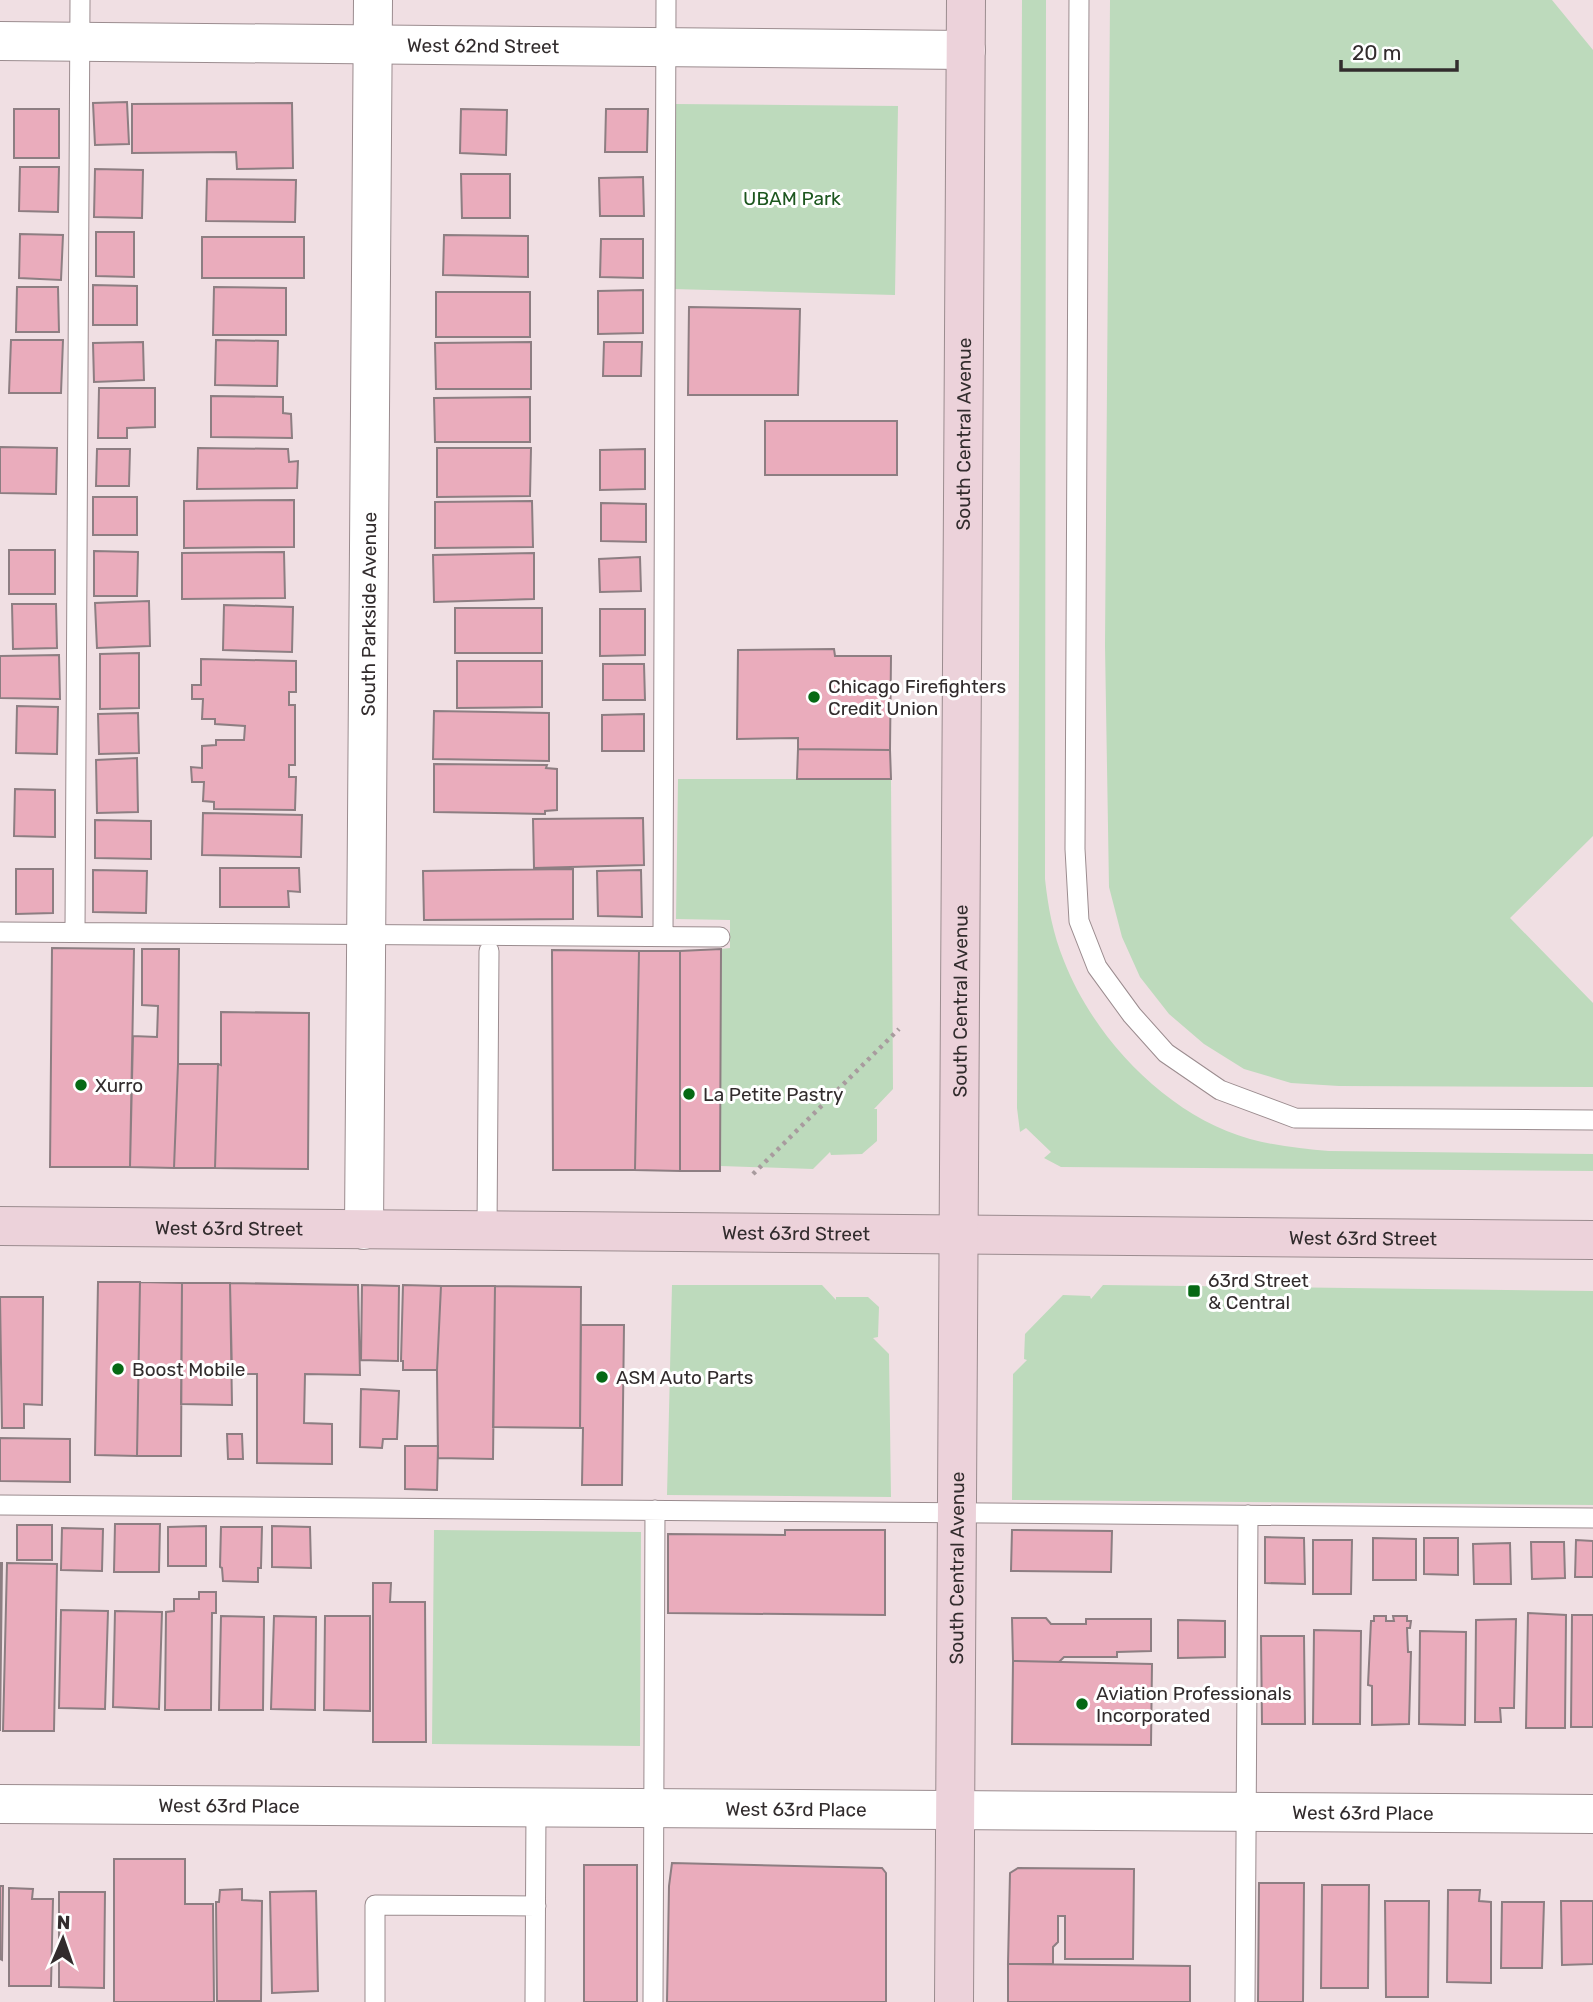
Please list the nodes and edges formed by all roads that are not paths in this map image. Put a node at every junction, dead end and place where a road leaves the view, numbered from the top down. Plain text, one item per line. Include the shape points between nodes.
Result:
1 (80, 0) edge
2 (373, 0) edge
3 (666, 0) edge
4 (966, 0) edge
5 (1079, 0) edge
6 (0, 41) edge
7 (79, 42) junction
8 (373, 45) junction
9 (665, 47) junction
10 (966, 50) junction
11 (0, 932) edge
12 (75, 932) junction
13 (368, 935) junction
14 (663, 936) junction
15 (720, 937) dead end
16 (489, 951) dead end
17 (1593, 1120) edge
18 (0, 1226) edge
19 (365, 1230) junction
20 (487, 1231) junction
21 (960, 1236) junction
22 (1593, 1240) edge
23 (0, 1505) edge
24 (655, 1510) junction
25 (958, 1513) junction
26 (1248, 1515) junction
27 (1593, 1518) edge
28 (0, 1804) edge
29 (536, 1807) junction
30 (654, 1808) junction
31 (956, 1810) junction
32 (1246, 1812) junction
33 (1593, 1815) edge
34 (536, 1906) junction
35 (375, 2002) edge
36 (535, 2002) edge
37 (653, 2002) edge
38 (954, 2002) edge
39 (1245, 2002) edge

1 - 7 lane
2 - 8 street, South Parkside Avenue
3 - 9 lane
4 - 10 main road, South Central Avenue
5 - 17 lane via 1076,849 1079,921 1097,967 1166,1053 1220,1090 1296,1118
6 - 7 street, West 62nd Street
7 - 8 street, West 62nd Street
7 - 12 lane
8 - 9 street, West 62nd Street
8 - 13 street, South Parkside Avenue
9 - 10 street, West 62nd Street
9 - 14 lane
10 - 21 main road, South Central Avenue
11 - 12 lane
12 - 13 lane
13 - 14 lane
13 - 19 street, South Parkside Avenue
14 - 15 lane
16 - 20 lane
18 - 19 main road, West 63rd Street
19 - 20 main road, West 63rd Street
20 - 21 main road, West 63rd Street
21 - 22 main road, West 63rd Street
21 - 25 main road, South Central Avenue
23 - 24 lane
24 - 25 lane
24 - 30 lane
25 - 26 lane
25 - 31 main road, South Central Avenue
26 - 27 lane
26 - 32 lane
28 - 29 street, West 63rd Place
29 - 30 street, West 63rd Place
29 - 34 lane
30 - 31 street, West 63rd Place
30 - 37 lane
31 - 32 street, West 63rd Place
31 - 38 main road, South Central Avenue
32 - 33 street, West 63rd Place
32 - 39 lane
34 - 35 lane via 375,1905
34 - 36 lane

